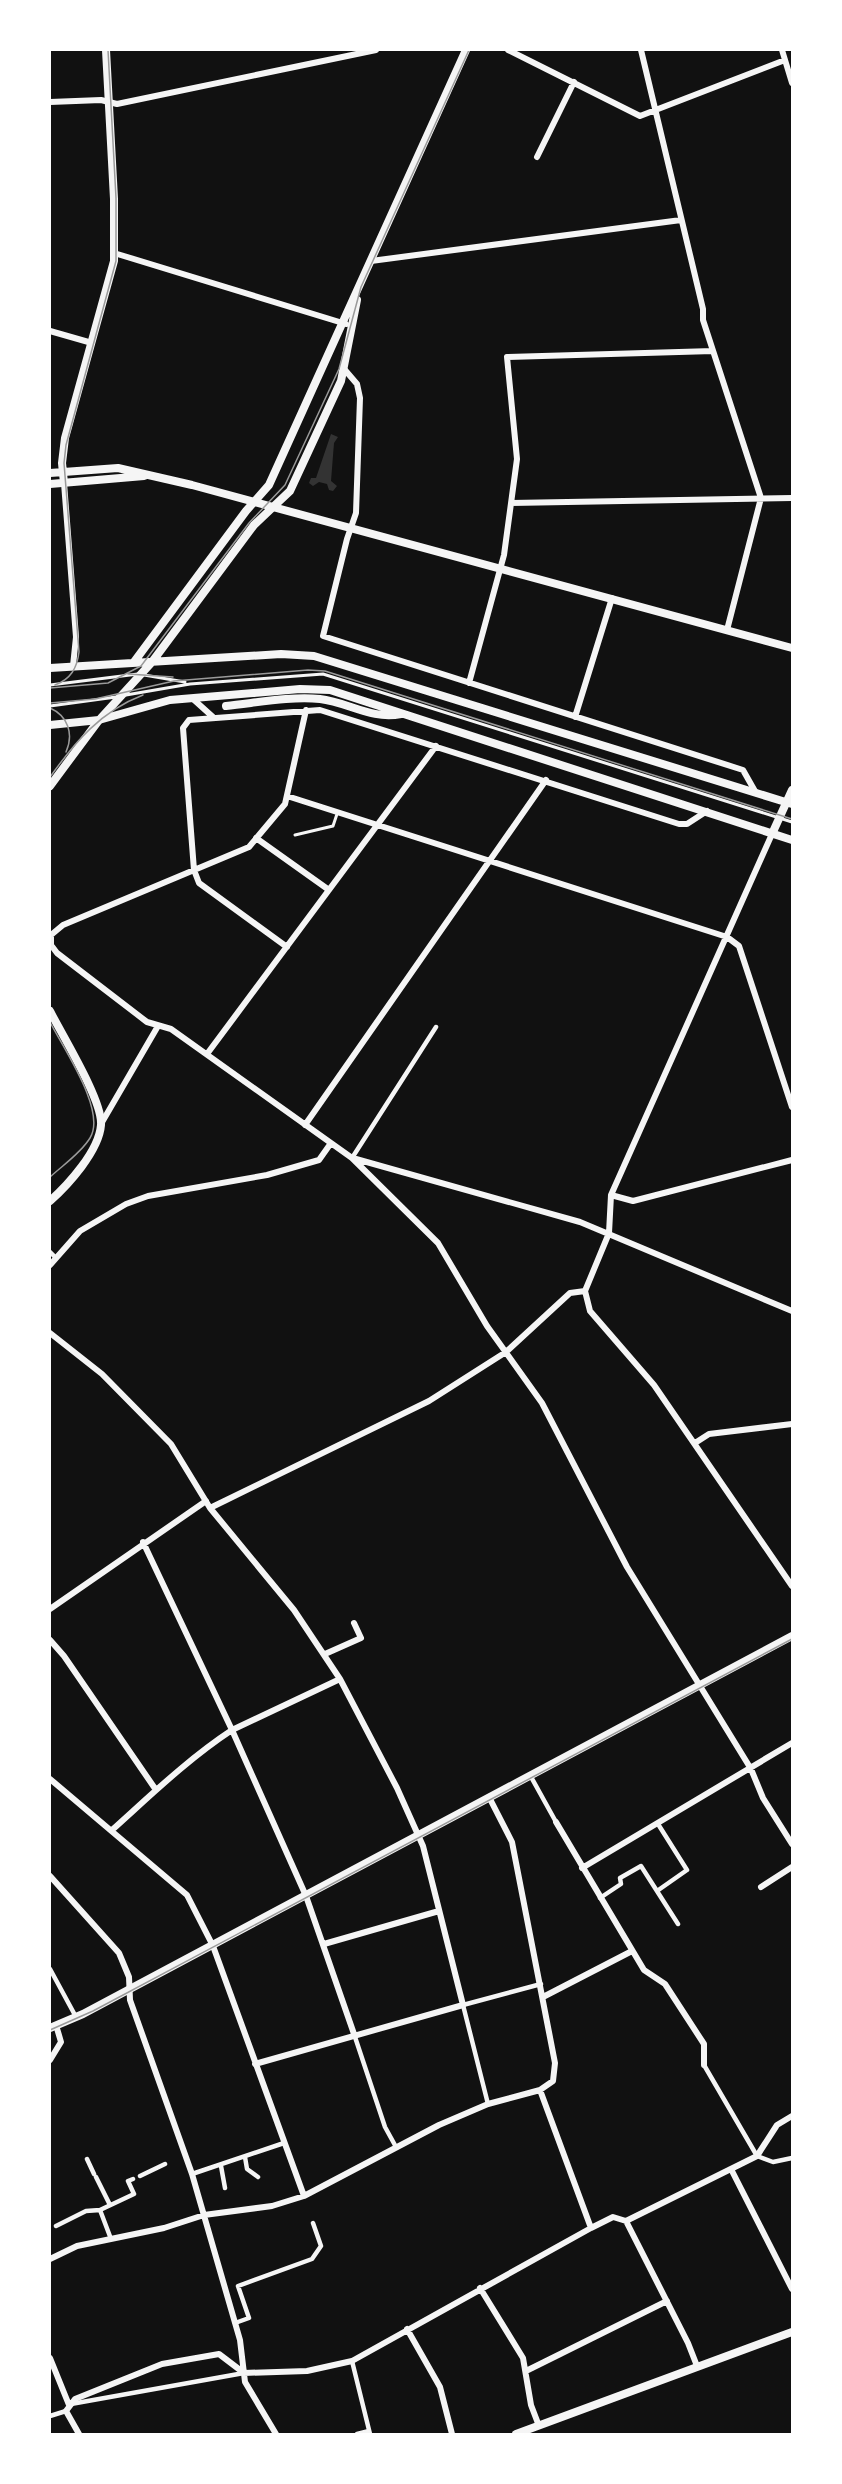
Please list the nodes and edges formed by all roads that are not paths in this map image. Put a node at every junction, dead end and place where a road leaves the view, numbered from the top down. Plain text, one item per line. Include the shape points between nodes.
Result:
1 (106, 50) edge
2 (376, 50) edge
3 (466, 50) edge
4 (508, 50) edge
5 (641, 50) edge
6 (782, 50) edge
7 (785, 60) junction
8 (574, 82) junction
9 (792, 83) edge
10 (50, 102) edge
11 (109, 102) junction
12 (654, 111) junction
13 (537, 157) dead end
14 (681, 220) junction
15 (114, 253) junction
16 (371, 261) junction
17 (348, 325) junction
18 (50, 331) edge
19 (92, 343) junction
20 (713, 351) junction
21 (345, 370) junction
22 (63, 471) junction
23 (50, 473) edge
24 (150, 476) junction
25 (64, 483) junction
26 (50, 484) edge
27 (761, 498) junction
28 (792, 498) edge
29 (254, 501) junction
30 (511, 503) junction
31 (274, 506) junction
32 (351, 526) junction
33 (501, 567) junction
34 (612, 598) junction
35 (727, 630) junction
36 (792, 648) edge
37 (134, 662) junction
38 (152, 662) junction
39 (73, 666) junction
40 (50, 668) edge
41 (140, 674) junction
42 (469, 683) junction
43 (190, 684) junction
44 (50, 685) edge
45 (120, 696) junction
46 (193, 699) junction
47 (50, 706) edge
48 (226, 706) dead end
49 (306, 710) junction
50 (404, 714) junction
51 (213, 717) junction
52 (574, 717) junction
53 (99, 720) junction
54 (50, 725) edge
55 (436, 746) junction
56 (546, 780) junction
57 (50, 786) edge
58 (792, 790) edge
59 (757, 794) junction
60 (287, 796) junction
61 (790, 803) edge
62 (707, 811) junction
63 (338, 813) junction
64 (780, 818) junction
65 (792, 822) edge
66 (377, 825) junction
67 (772, 834) junction
68 (295, 835) dead end
69 (256, 838) junction
70 (792, 840) edge
71 (490, 862) junction
72 (194, 870) junction
73 (329, 890) junction
74 (50, 937) edge
75 (728, 937) junction
76 (287, 947) junction
77 (50, 1011) edge
78 (158, 1026) junction
79 (436, 1027) dead end
80 (207, 1054) junction
81 (792, 1107) edge
82 (101, 1124) junction
83 (305, 1125) junction
84 (331, 1143) junction
85 (352, 1158) junction
86 (792, 1160) edge
87 (611, 1195) junction
88 (50, 1201) edge
89 (609, 1233) junction
90 (52, 1254) edge
91 (50, 1265) edge
92 (585, 1291) junction
93 (792, 1311) edge
94 (50, 1333) edge
95 (506, 1352) junction
96 (792, 1424) edge
97 (695, 1443) junction
98 (206, 1501) junction
99 (210, 1508) junction
100 (143, 1542) junction
101 (792, 1586) edge
102 (50, 1609) edge
103 (354, 1623) dead end
104 (792, 1636) edge
105 (50, 1640) edge
106 (325, 1654) junction
107 (340, 1679) junction
108 (698, 1686) junction
109 (232, 1730) junction
110 (792, 1743) edge
111 (751, 1769) junction
112 (530, 1776) junction
113 (50, 1779) edge
114 (156, 1790) junction
115 (489, 1797) junction
116 (556, 1822) joint
117 (658, 1824) junction
118 (112, 1830) junction
119 (418, 1834) junction
120 (792, 1844) edge
121 (792, 1867) edge
122 (582, 1868) junction
123 (50, 1876) edge
124 (761, 1887) dead end
125 (657, 1891) junction
126 (305, 1894) junction
127 (600, 1898) junction
128 (439, 1911) junction
129 (678, 1924) dead end
130 (212, 1944) junction
131 (324, 1944) junction
132 (632, 1951) junction
133 (50, 1969) edge
134 (541, 1984) junction
135 (129, 1989) junction
136 (543, 1997) junction
137 (463, 2005) junction
138 (76, 2017) junction
139 (53, 2027) edge
140 (354, 2034) junction
141 (50, 2060) edge
142 (255, 2064) junction
143 (704, 2065) joint
144 (540, 2090) junction
145 (488, 2104) junction
146 (792, 2115) edge
147 (284, 2143) junction
148 (396, 2147) junction
149 (757, 2156) junction
150 (245, 2157) junction
151 (792, 2158) edge
152 (87, 2159) dead end
153 (165, 2164) dead end
154 (221, 2166) junction
155 (731, 2169) junction
156 (192, 2174) junction
157 (140, 2176) dead end
158 (258, 2177) dead end
159 (133, 2179) dead end
160 (225, 2188) dead end
161 (305, 2199) junction
162 (110, 2205) junction
163 (100, 2210) junction
164 (204, 2215) junction
165 (626, 2221) junction
166 (313, 2223) dead end
167 (56, 2226) dead end
168 (591, 2228) junction
169 (111, 2239) junction
170 (50, 2259) edge
171 (238, 2286) junction
172 (480, 2288) junction
173 (792, 2289) edge
174 (225, 2290) junction
175 (667, 2301) junction
176 (235, 2324) junction
177 (407, 2329) junction
178 (792, 2332) edge
179 (50, 2358) edge
180 (352, 2361) junction
181 (697, 2366) junction
182 (526, 2371) junction
183 (244, 2373) junction
184 (67, 2408) junction
185 (50, 2416) edge
186 (539, 2426) junction
187 (369, 2433) edge
188 (79, 2434) edge
189 (276, 2434) edge
190 (357, 2434) edge
191 (452, 2434) edge
192 (516, 2434) edge

1 - 11 street
2 - 11 street via 117,104
3 - 16 main road
4 - 8 street
5 - 12 street
6 - 7 street
7 - 9 street
7 - 12 street
8 - 12 street via 640,116
8 - 13 street
10 - 11 street
11 - 15 street
12 - 14 street
14 - 16 street
14 - 20 street
15 - 17 street
15 - 19 street
16 - 17 main road
17 - 21 main road
17 - 29 main road via 273,478
18 - 19 street
19 - 22 street via 65,438
20 - 27 street
20 - 30 street via 507,357 517,459
21 - 31 main road via 290,491
21 - 32 street via 357,384 360,398 356,513
22 - 23 street
22 - 24 street via 118,468
22 - 25 street
24 - 25 street
24 - 29 street
25 - 26 street
25 - 39 street via 76,637
27 - 28 street
27 - 30 street
27 - 35 street
29 - 31 street
29 - 37 main road
30 - 33 street
31 - 32 street
31 - 38 main road via 254,525
32 - 33 street
32 - 42 street via 322,634
33 - 34 street
33 - 42 street
34 - 35 street
34 - 52 street
35 - 36 street
37 - 38 main road
37 - 39 main road
38 - 41 main road
38 - 59 main road via 281,654 314,656
39 - 40 main road
41 - 43 lane
41 - 44 lane
41 - 45 main road
42 - 52 street
43 - 45 lane
43 - 64 lane via 301,674 333,676
45 - 47 lane
45 - 53 main road
46 - 50 main road via 316,688
46 - 51 street
46 - 53 main road via 151,704
48 - 50 main road via 313,699 378,716
49 - 51 street
49 - 55 street via 320,710
49 - 60 street
50 - 62 main road
51 - 72 street via 186,722 183,729
52 - 59 street via 743,770
53 - 54 main road
53 - 57 street
55 - 56 street
55 - 66 street
56 - 62 street via 681,824
56 - 71 street
58 - 61 street
59 - 61 main road
60 - 63 street
60 - 69 street via 285,804
61 - 64 street
62 - 67 main road
63 - 66 street
63 - 68 lane via 333,826
64 - 65 lane
64 - 67 street
66 - 71 street
66 - 73 street
67 - 70 main road
67 - 75 street
69 - 72 street via 249,847
69 - 73 street
71 - 75 street
71 - 83 street
72 - 74 street via 63,925
72 - 76 street via 199,883
73 - 76 street
74 - 78 street via 57,953 147,1022
75 - 81 street via 739,946
75 - 87 street
76 - 80 street
77 - 82 street via 95,1100
78 - 80 street via 171,1029
78 - 82 street
79 - 85 street
80 - 83 street
82 - 88 street via 97,1139 76,1175
83 - 84 street
84 - 85 street
84 - 90 street via 319,1160 267,1175 147,1196 109,1212
85 - 89 street
85 - 95 street via 438,1244
86 - 87 street via 633,1201
87 - 89 street
89 - 92 street
89 - 93 street
90 - 91 street
92 - 95 street via 570,1293
92 - 97 street via 590,1311 654,1385
94 - 98 street via 102,1374 171,1444
95 - 99 street via 429,1401
95 - 108 street via 542,1402 627,1567
96 - 97 street via 709,1434
97 - 101 street
98 - 99 street
98 - 100 street
99 - 106 street
100 - 102 street
100 - 109 street
103 - 106 street via 361,1638
104 - 108 street
105 - 114 street
106 - 107 street
107 - 109 street
107 - 119 street via 364,1720
108 - 111 street
108 - 112 street
109 - 114 street via 184,1764
109 - 126 street
110 - 111 street
111 - 117 street
111 - 120 street via 763,1798
112 - 115 street
112 - 116 street
113 - 118 street
114 - 118 street
115 - 119 street
115 - 134 street via 512,1842
116 - 122 street
117 - 122 street
117 - 125 street via 687,1870
118 - 130 street via 187,1895
119 - 126 street
119 - 128 street
121 - 124 street
122 - 127 street
123 - 135 street via 119,1953 129,1977
125 - 127 street via 641,1866 620,1878 621,1884
125 - 129 street
126 - 130 street
126 - 131 street
127 - 132 street
128 - 131 street
128 - 137 street
130 - 135 street
130 - 142 street
131 - 140 street
132 - 136 street
132 - 143 street via 644,1970 665,1984 704,2044
133 - 138 street
134 - 136 street
134 - 137 street
135 - 138 street
135 - 156 street via 183,2158
136 - 144 street via 556,2070 553,2081
137 - 140 street
137 - 145 street
138 - 139 street
139 - 141 street via 61,2042
140 - 142 street
140 - 148 street via 385,2127
142 - 147 street
143 - 149 street
144 - 145 street
144 - 168 street
145 - 148 street
146 - 149 street via 777,2125
147 - 150 street
147 - 161 street
148 - 161 street
149 - 151 street via 773,2162
149 - 155 street
150 - 154 street
150 - 158 street via 247,2169
152 - 162 street
153 - 157 street
154 - 156 street
154 - 160 street
155 - 165 street
155 - 173 street
156 - 164 street
159 - 162 street via 128,2181 134,2194
161 - 164 street
162 - 163 street
163 - 167 street via 86,2211
163 - 169 street
164 - 169 street
164 - 174 street
165 - 168 street via 613,2217
165 - 175 street
166 - 171 street via 321,2246 312,2259
168 - 172 street
169 - 170 street via 77,2246
171 - 174 street
171 - 176 street via 249,2318
172 - 177 street
172 - 182 street via 524,2358
174 - 176 street
175 - 181 street
175 - 182 street
176 - 183 street
177 - 180 street
177 - 191 street via 440,2387
178 - 181 street
179 - 184 street
180 - 183 street via 307,2371
180 - 187 street
181 - 186 street
182 - 186 street
183 - 184 street
183 - 184 street via 219,2354 162,2364 84,2393
183 - 189 street via 245,2382
184 - 185 street
184 - 188 street
186 - 192 street
187 - 190 street

